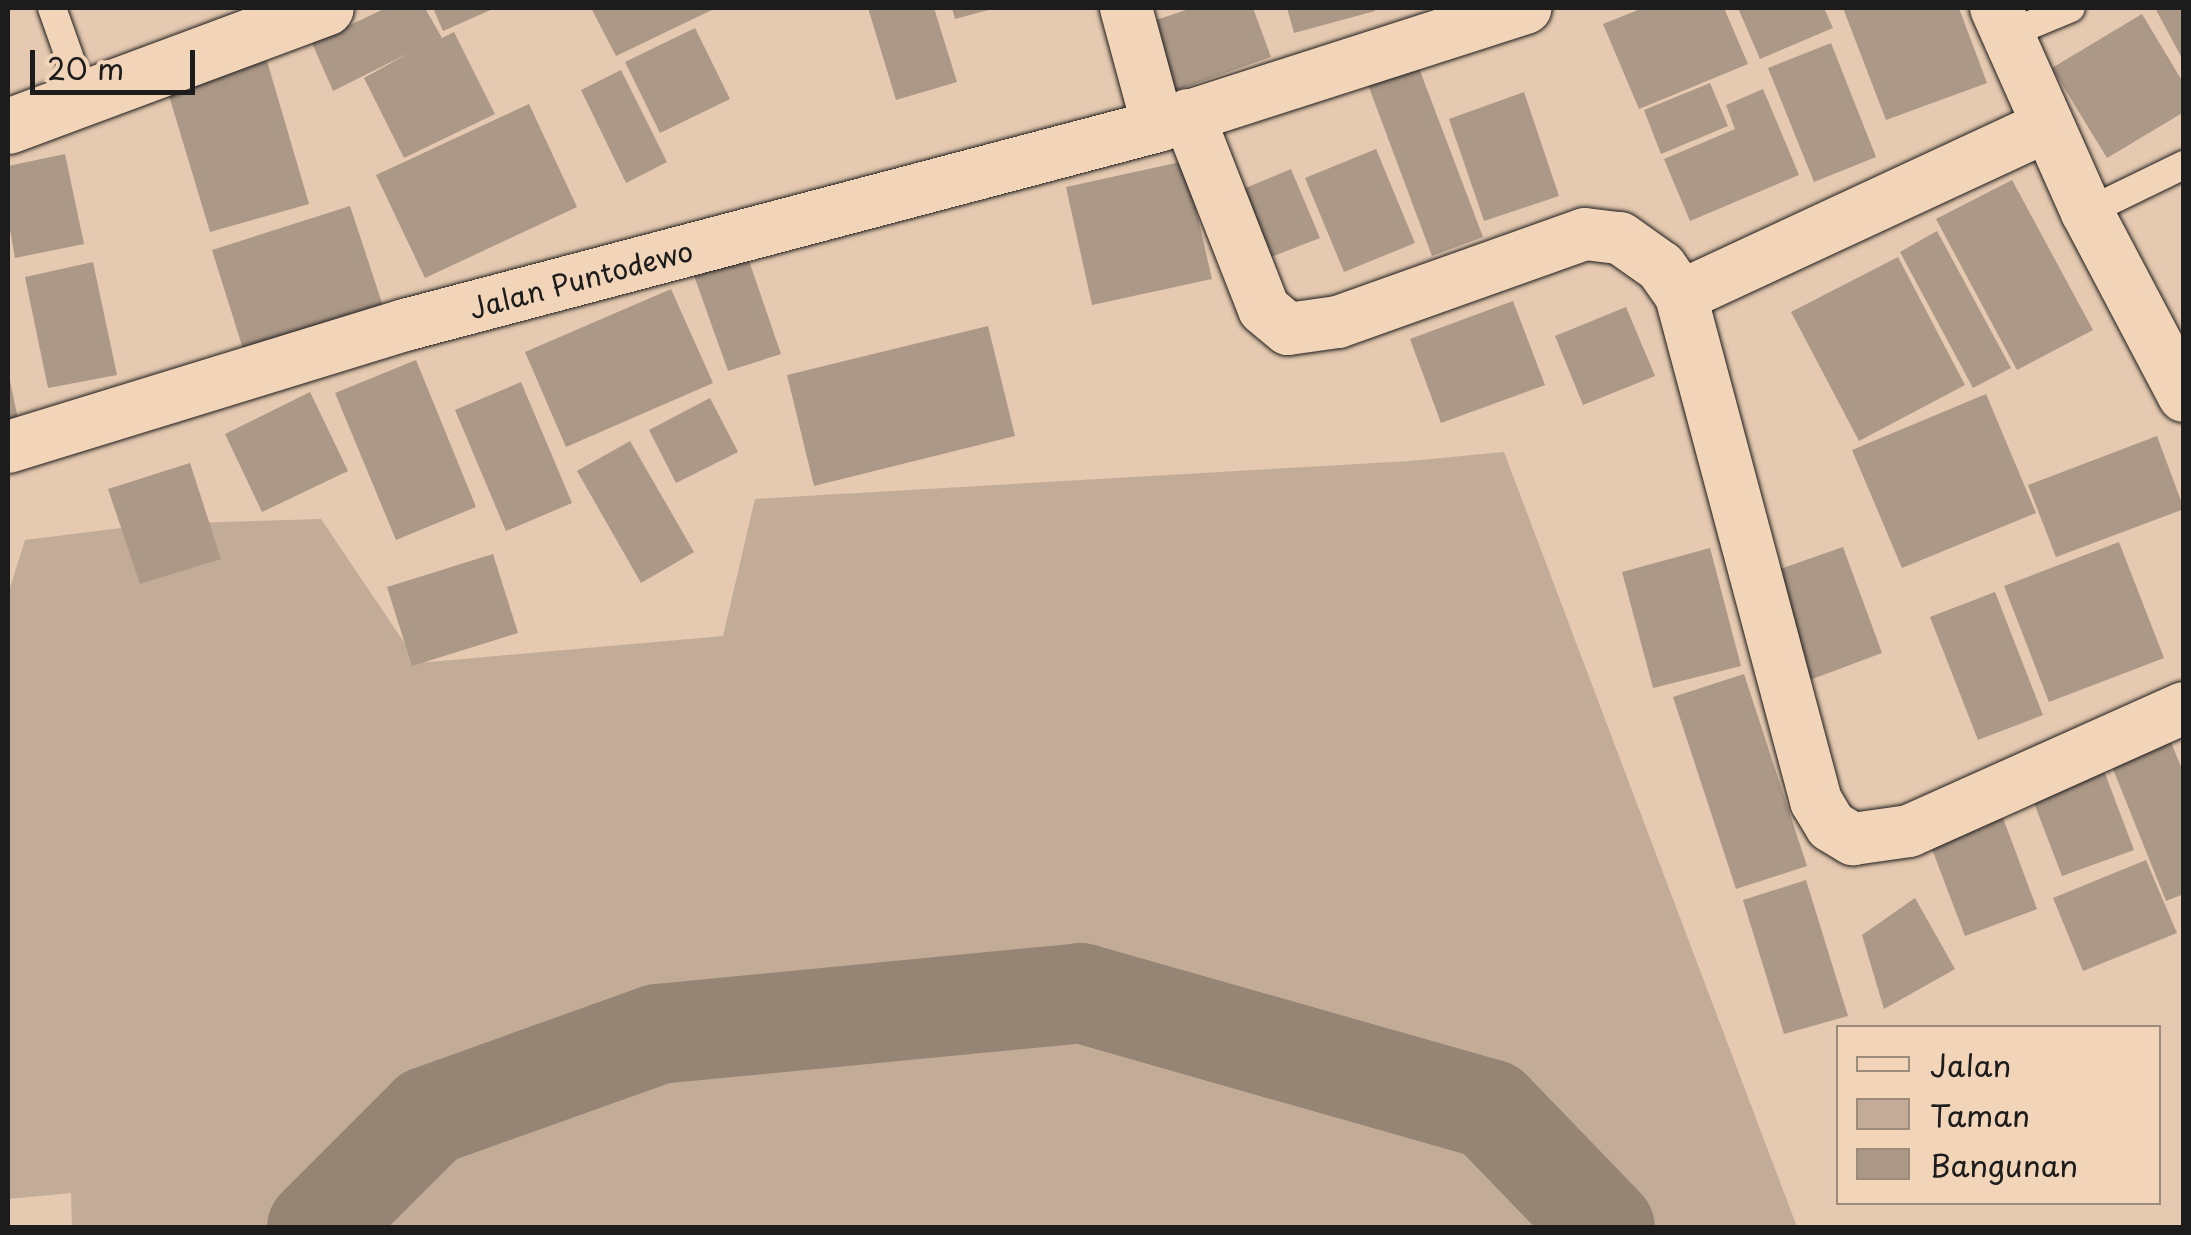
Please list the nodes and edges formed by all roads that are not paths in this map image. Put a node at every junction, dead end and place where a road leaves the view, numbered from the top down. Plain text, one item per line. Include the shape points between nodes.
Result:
1 (52, 8) edge
2 (326, 8) edge
3 (1126, 8) edge
4 (1526, 8) edge
5 (2071, 8) edge
6 (2001, 21) edge
7 (85, 101) junction
8 (1173, 120) junction
9 (8, 126) edge
10 (2047, 126) junction
11 (2184, 165) edge
12 (2087, 212) junction
13 (1681, 296) junction
14 (2184, 396) edge
15 (8, 448) edge
16 (2184, 708) edge

1 - 7 lane
2 - 7 main road
3 - 8 street
4 - 8 street, Jalan Puntodewo
5 - 6 lane
6 - 10 street
7 - 9 main road
8 - 13 street via 1264,309 1288,330 1338,322 1585,234 1620,238 1661,267
8 - 15 street, Jalan Puntodewo via 404,325
10 - 12 street
10 - 13 street
11 - 12 lane
12 - 14 street
13 - 16 street via 1816,801 1831,826 1853,839 1910,831

